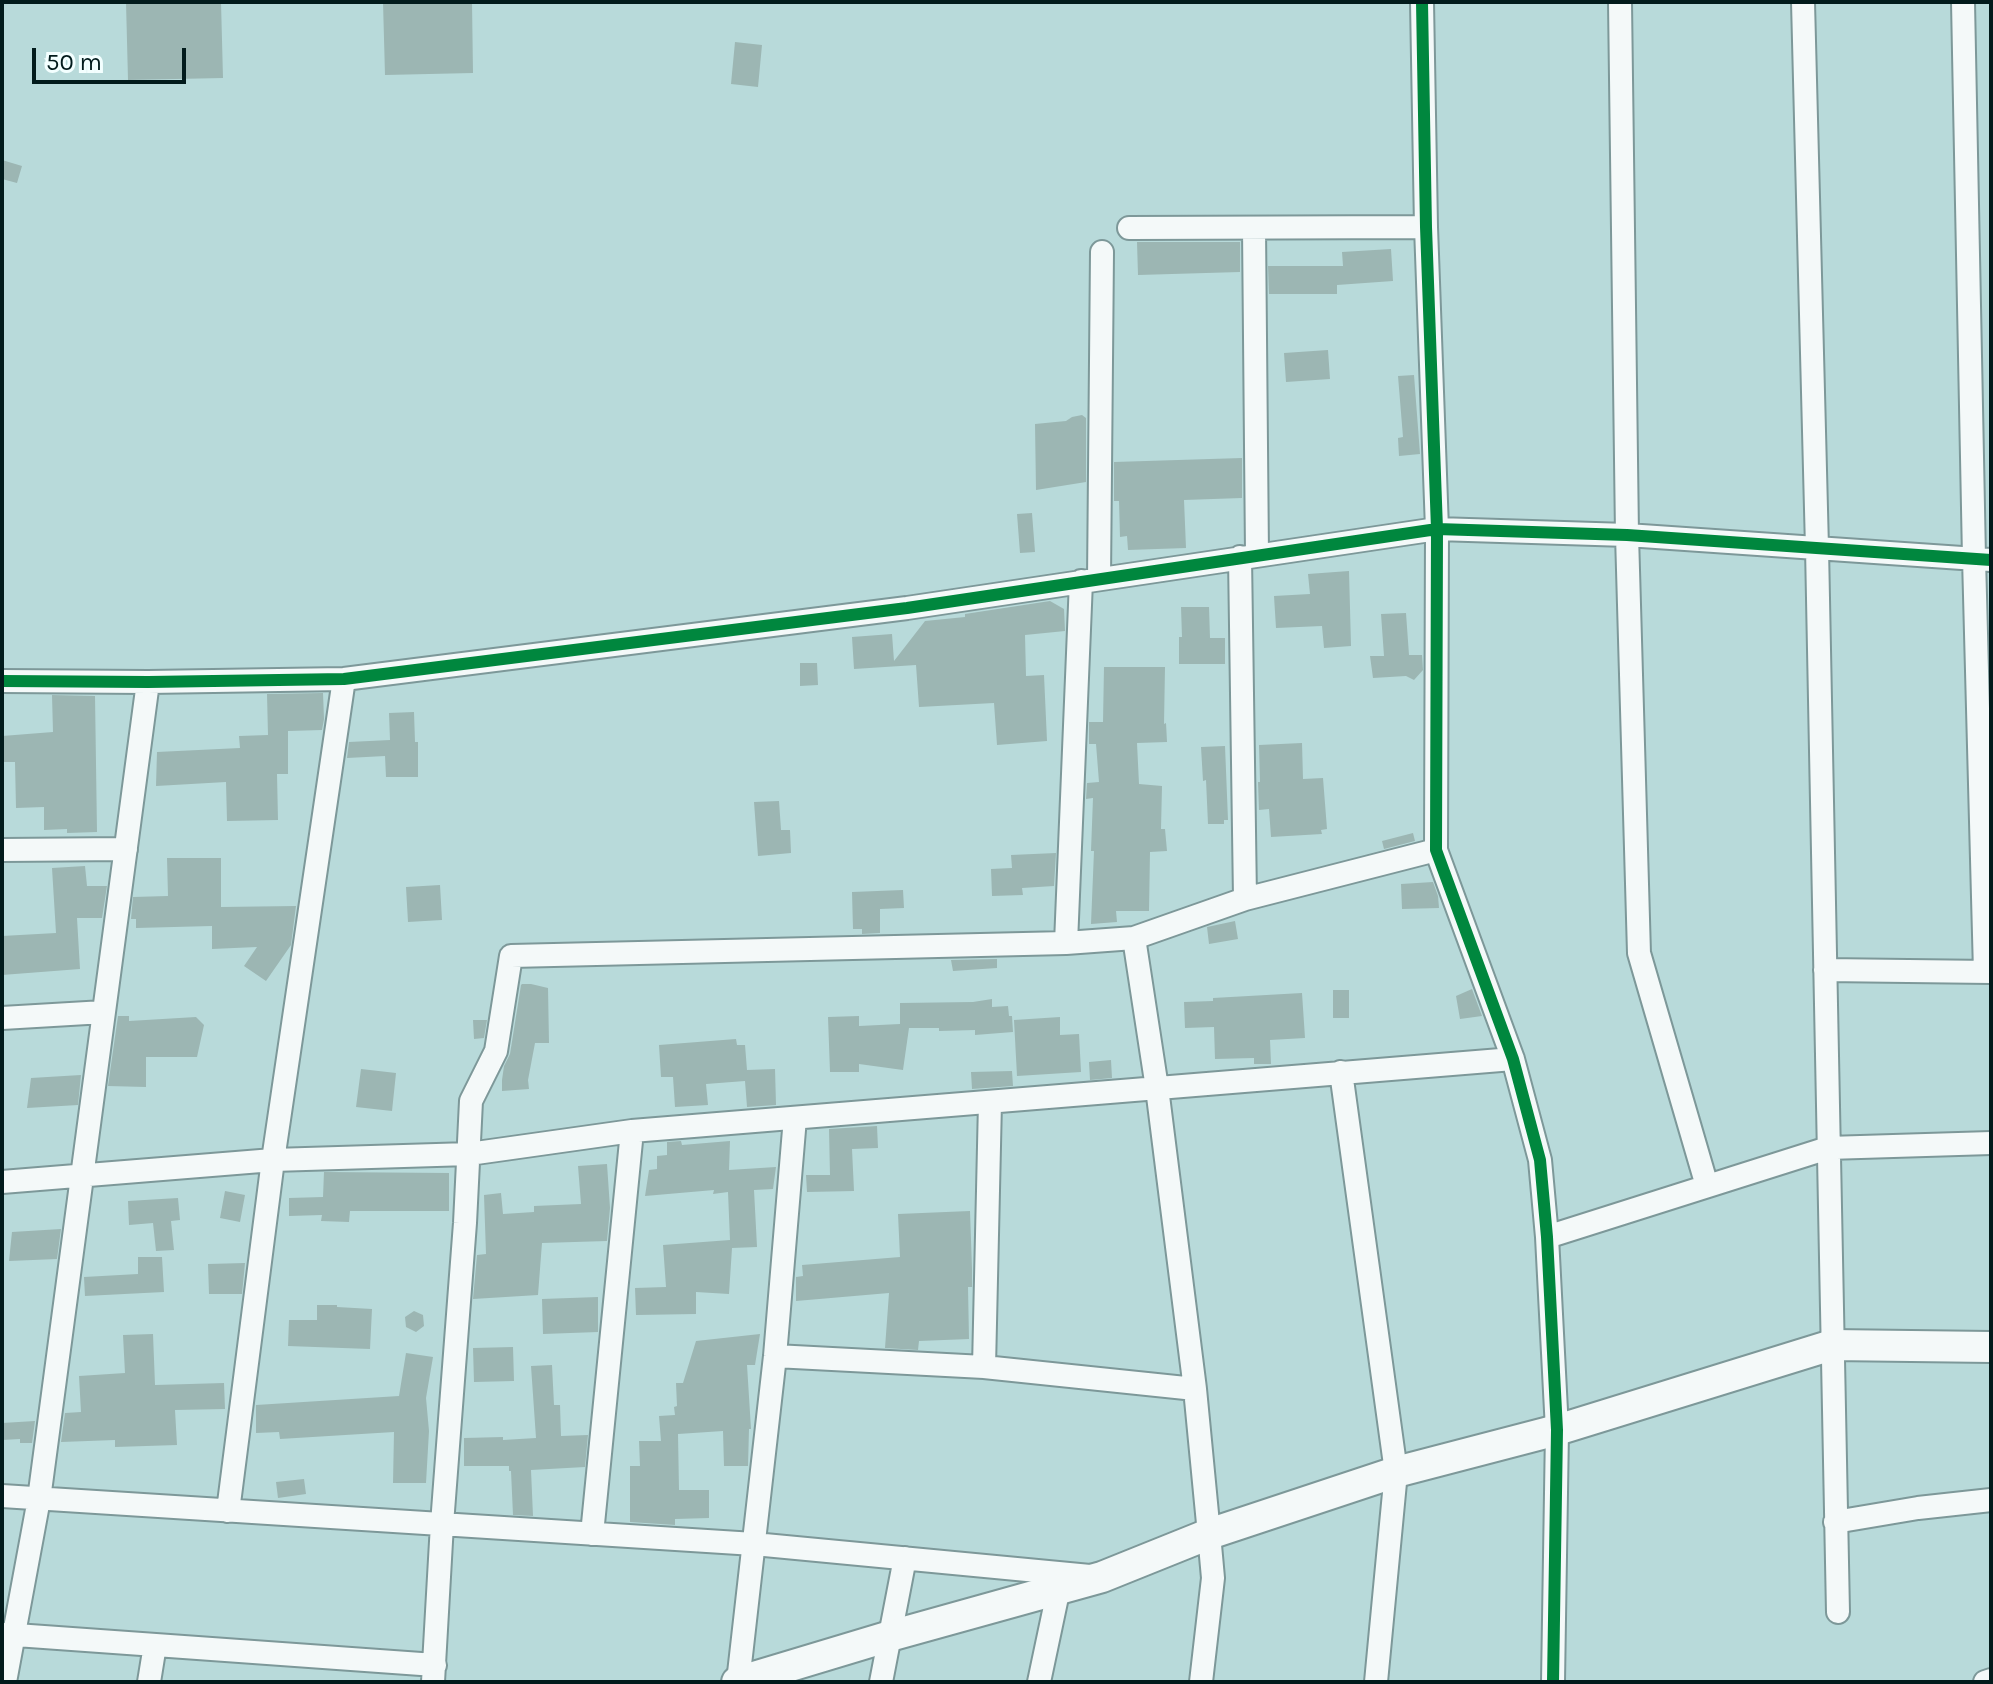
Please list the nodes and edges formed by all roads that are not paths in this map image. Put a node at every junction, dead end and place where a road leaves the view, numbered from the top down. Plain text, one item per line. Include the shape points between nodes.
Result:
1 (1422, 2) edge
2 (1620, 2) edge
3 (1803, 2) edge
4 (1963, 2) edge
5 (1426, 227) junction
6 (1129, 228) dead end
7 (1254, 228) junction
8 (1102, 252) dead end
9 (1982, 421) edge
10 (1437, 529) junction
11 (1627, 535) junction
12 (1817, 548) junction
13 (1249, 556) junction
14 (1982, 559) edge
15 (1090, 580) junction
16 (344, 679) junction
17 (2, 681) edge
18 (148, 682) junction
19 (126, 849) junction
20 (2, 850) edge
21 (1436, 850) junction
22 (1245, 899) junction
23 (1134, 938) junction
24 (1066, 943) junction
25 (1825, 970) junction
26 (1988, 972) edge
27 (104, 1012) junction
28 (2, 1018) edge
29 (1513, 1059) junction
30 (1341, 1072) junction
31 (1157, 1088) junction
32 (990, 1102) junction
33 (795, 1118) junction
34 (632, 1131) junction
35 (1991, 1143) edge
36 (1828, 1148) junction
37 (469, 1154) junction
38 (273, 1160) junction
39 (82, 1176) junction
40 (2, 1182) edge
41 (1707, 1186) junction
42 (1547, 1237) junction
43 (1832, 1345) junction
44 (1991, 1347) edge
45 (775, 1356) junction
46 (984, 1367) junction
47 (1195, 1389) junction
48 (1557, 1430) junction
49 (1396, 1472) junction
50 (2, 1496) edge
51 (39, 1499) junction
52 (1991, 1500) edge
53 (228, 1511) junction
54 (1835, 1522) junction
55 (442, 1524) junction
56 (592, 1534) junction
57 (1209, 1534) junction
58 (754, 1544) junction
59 (905, 1558) junction
60 (1060, 1580) junction
61 (1838, 1612) dead end
62 (8, 1635) edge
63 (890, 1636) junction
64 (155, 1645) junction
65 (434, 1674) edge
66 (1991, 1680) edge
67 (5, 1682) edge
68 (149, 1682) edge
69 (737, 1682) edge
70 (881, 1682) edge
71 (1039, 1682) edge
72 (1201, 1682) edge
73 (1376, 1682) edge
74 (1553, 1682) edge
75 (1985, 1682) edge

1 - 5 street
2 - 11 street
3 - 12 street
4 - 9 street
5 - 7 street
5 - 10 street
6 - 7 street
7 - 13 street
8 - 15 street
9 - 14 street
10 - 11 street
10 - 13 street
10 - 21 street
11 - 12 street
11 - 41 street via 1639,953
12 - 14 street
12 - 25 street
13 - 15 street
13 - 22 street
14 - 26 street
15 - 16 street
15 - 24 street
16 - 18 street
16 - 38 street
17 - 18 street
18 - 19 street
19 - 20 street
19 - 27 street
21 - 22 street
21 - 29 street
22 - 23 street
23 - 24 street
23 - 31 street
24 - 37 street via 511,956 496,1051 471,1101
25 - 26 street
25 - 36 street
27 - 28 street
27 - 39 street
29 - 30 street
29 - 42 street via 1540,1160
30 - 31 street
30 - 49 street
31 - 32 street
31 - 47 street
32 - 33 street
32 - 46 street
33 - 34 street
33 - 45 street
34 - 37 street
34 - 56 street
35 - 36 street
36 - 41 street
36 - 43 street
37 - 38 street
37 - 55 street
38 - 39 street
38 - 53 street
39 - 40 street
39 - 51 street
41 - 42 street
42 - 48 street
43 - 44 street
43 - 48 street
43 - 54 street
45 - 46 street
45 - 58 street
46 - 47 street
47 - 57 street
48 - 49 street
48 - 74 street
49 - 57 street
49 - 73 street
50 - 51 street
51 - 53 street
51 - 62 street
52 - 54 street
53 - 55 street
54 - 61 street
55 - 56 street
55 - 65 street
56 - 58 street
57 - 60 street via 1102,1577
57 - 72 street via 1213,1578
58 - 59 street
58 - 69 street
59 - 60 street
59 - 63 street
60 - 63 street
60 - 71 street
62 - 64 street
62 - 67 street
63 - 69 street
63 - 70 street
64 - 65 street
64 - 68 street
66 - 75 street

